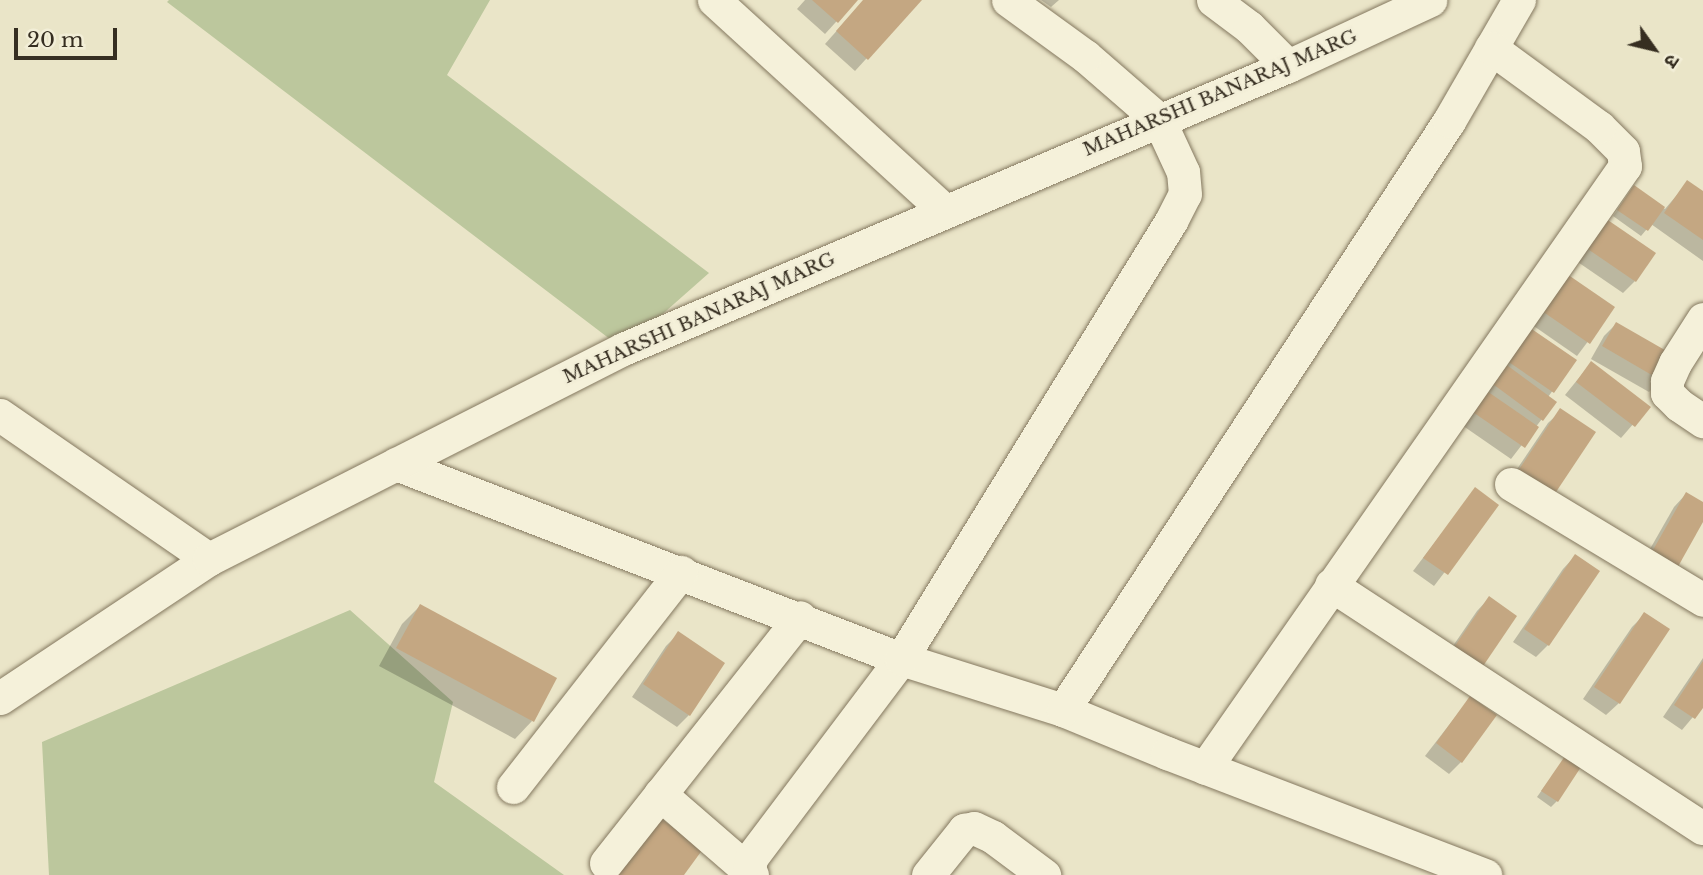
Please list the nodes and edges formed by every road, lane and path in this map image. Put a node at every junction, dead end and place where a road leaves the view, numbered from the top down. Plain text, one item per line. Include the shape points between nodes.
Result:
1 (714, 0) edge
2 (1008, 0) edge
3 (1213, 0) edge
4 (1427, 0) edge
5 (1519, 0) edge
6 (1491, 48) junction
7 (1288, 66) junction
8 (1159, 120) junction
9 (944, 211) junction
10 (1703, 319) edge
11 (0, 415) edge
12 (1703, 421) edge
13 (396, 464) junction
14 (1511, 484) dead end
15 (209, 559) junction
16 (681, 572) junction
17 (1331, 585) junction
18 (1703, 600) edge
19 (800, 617) junction
20 (901, 659) junction
21 (0, 698) edge
22 (1063, 710) junction
23 (1205, 768) junction
24 (513, 787) dead end
25 (660, 794) junction
26 (1703, 828) edge
27 (606, 863) dead end
28 (751, 873) edge
29 (928, 875) edge
30 (1044, 875) edge
31 (1485, 875) edge

1 - 9 street
2 - 8 street via 1085,56
3 - 7 street via 1249,27
4 - 7 street, MAHARSHI BANARAJ MARG
5 - 6 street
6 - 17 street via 1599,127 1623,151 1625,166
6 - 22 street via 1449,121
7 - 8 street, MAHARSHI BANARAJ MARG
8 - 9 street, MAHARSHI BANARAJ MARG
8 - 20 street via 1183,172 1185,194
9 - 13 street, MAHARSHI BANARAJ MARG via 623,349
10 - 12 street via 1667,380 1667,393
11 - 15 street
13 - 15 street, MAHARSHI BANARAJ MARG
13 - 16 street
14 - 18 street
15 - 21 street, MAHARSHI BANARAJ MARG
16 - 19 street
16 - 24 street
17 - 23 street
17 - 26 street
19 - 20 street
19 - 25 street
20 - 22 street
20 - 28 street via 751,858
22 - 23 street
23 - 31 street
25 - 27 street
25 - 28 street
29 - 30 street via 964,830 975,828

